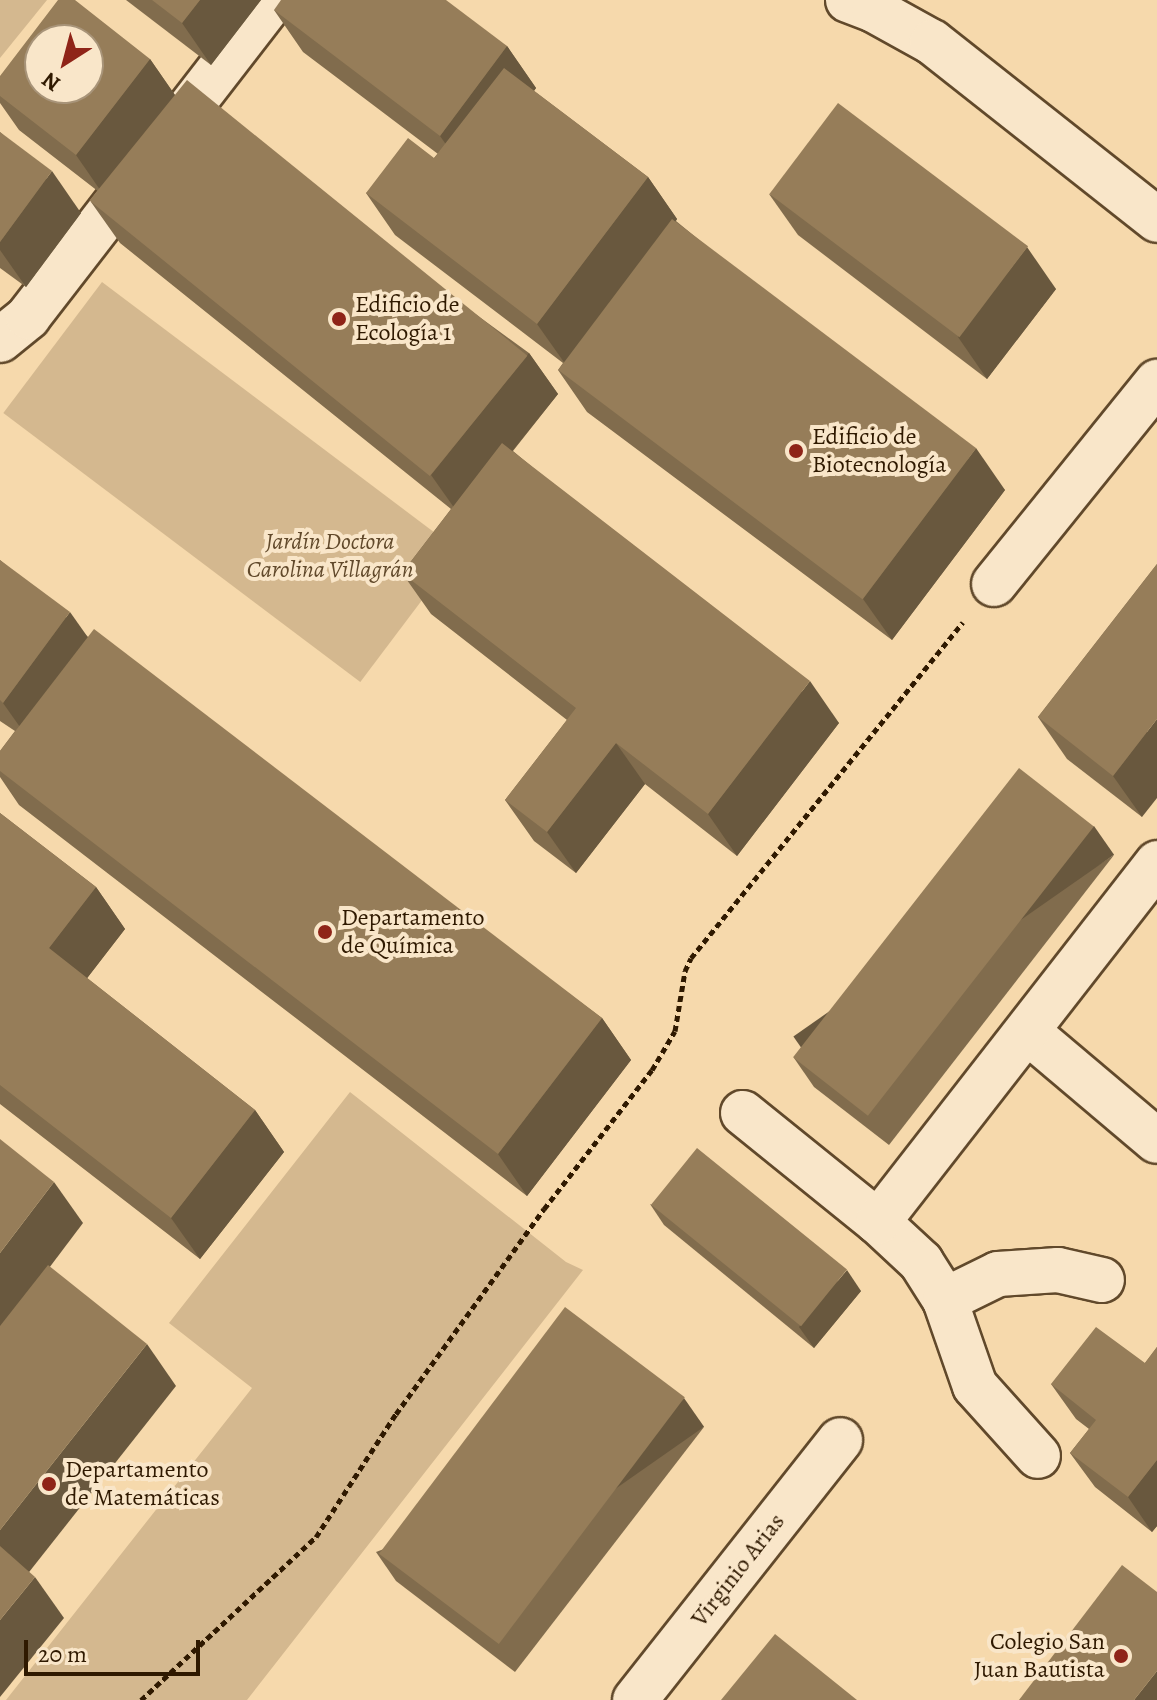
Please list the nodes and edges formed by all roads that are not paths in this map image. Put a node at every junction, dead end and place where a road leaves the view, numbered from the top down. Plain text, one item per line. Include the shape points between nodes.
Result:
1 (273, 0) edge
2 (848, 0) edge
3 (1157, 220) edge
4 (0, 340) edge
5 (1157, 382) edge
6 (994, 584) road end
7 (1157, 863) edge
8 (1029, 1033) junction
9 (743, 1113) dead end
10 (1157, 1141) edge
11 (878, 1222) junction
12 (1102, 1280) dead end
13 (945, 1300) junction
14 (840, 1440) dead end
15 (1038, 1456) dead end
16 (635, 1700) edge

1 - 4 street via 28,317
2 - 3 street via 932,42
5 - 6 street
7 - 8 street
8 - 10 street
8 - 11 street
9 - 11 street
11 - 13 street via 921,1262
12 - 13 street via 1058,1270 998,1274
13 - 15 street via 975,1386
14 - 16 street, Virginio Arias

